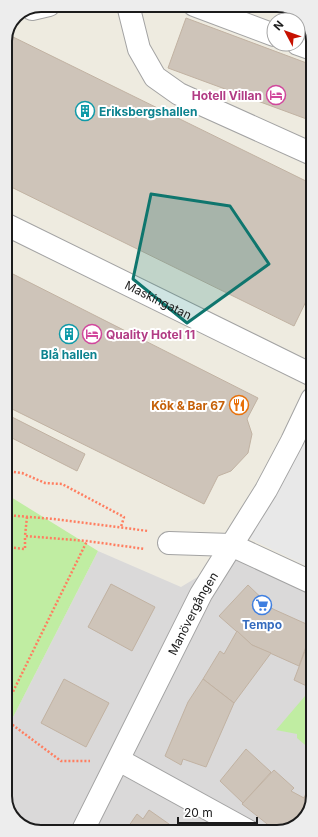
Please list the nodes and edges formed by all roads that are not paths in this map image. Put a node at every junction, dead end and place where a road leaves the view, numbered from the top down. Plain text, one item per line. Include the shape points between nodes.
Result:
1 (130, 12) edge
2 (213, 12) edge
3 (266, 32) edge
4 (306, 151) edge
5 (12, 227) edge
6 (306, 372) edge
7 (306, 412) edge
8 (169, 543) road end
9 (231, 545) junction
10 (306, 580) edge
11 (119, 760) junction
12 (86, 825) edge
13 (237, 825) edge

1 - 4 street via 140,49 155,77 179,94
2 - 3 street
5 - 6 street, Maskingatan
7 - 9 street, Manövergången via 266,490
8 - 9 street
9 - 10 street
9 - 11 street, Manövergången via 201,594
11 - 12 street, Manövergången
11 - 13 street

